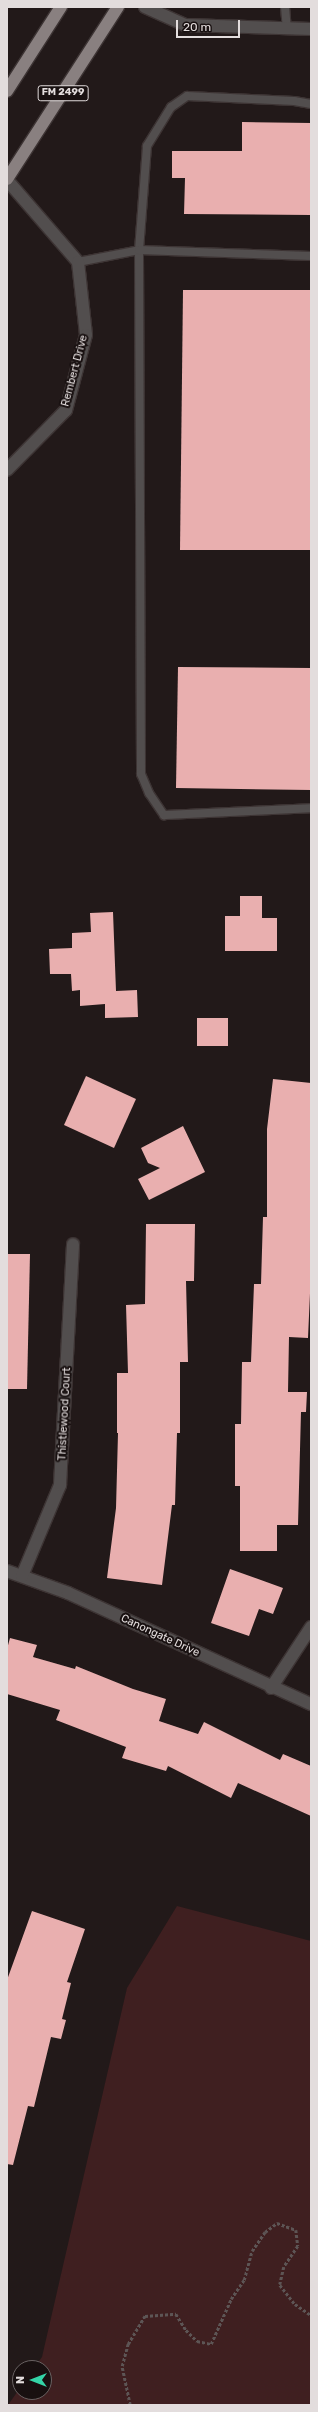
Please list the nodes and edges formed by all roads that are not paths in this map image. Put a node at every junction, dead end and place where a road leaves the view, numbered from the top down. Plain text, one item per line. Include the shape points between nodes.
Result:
1 (61, 7) edge
2 (118, 7) edge
3 (145, 7) edge
4 (285, 7) edge
5 (286, 28) junction
6 (311, 29) edge
7 (7, 91) edge
8 (311, 104) edge
9 (7, 179) edge
10 (139, 250) junction
11 (311, 256) edge
12 (78, 262) junction
13 (7, 470) edge
14 (311, 808) edge
15 (73, 1244) dead end
16 (7, 1571) edge
17 (22, 1576) junction
18 (311, 1627) edge
19 (271, 1688) junction
20 (311, 1704) edge

1 - 7 main road
2 - 9 main road, FM 2499
3 - 5 street via 185,26
4 - 5 lane
5 - 6 street
8 - 10 lane via 187,96 171,106 147,146
9 - 12 street
10 - 11 lane
10 - 12 lane
10 - 14 lane via 140,774 164,815
12 - 13 street, Rembert Drive via 86,335 66,410
15 - 17 street, Thistlewood Court via 60,1485
16 - 17 street, Canongate Drive
17 - 19 street, Canongate Drive via 68,1593
18 - 19 street
19 - 20 street, Canongate Drive

